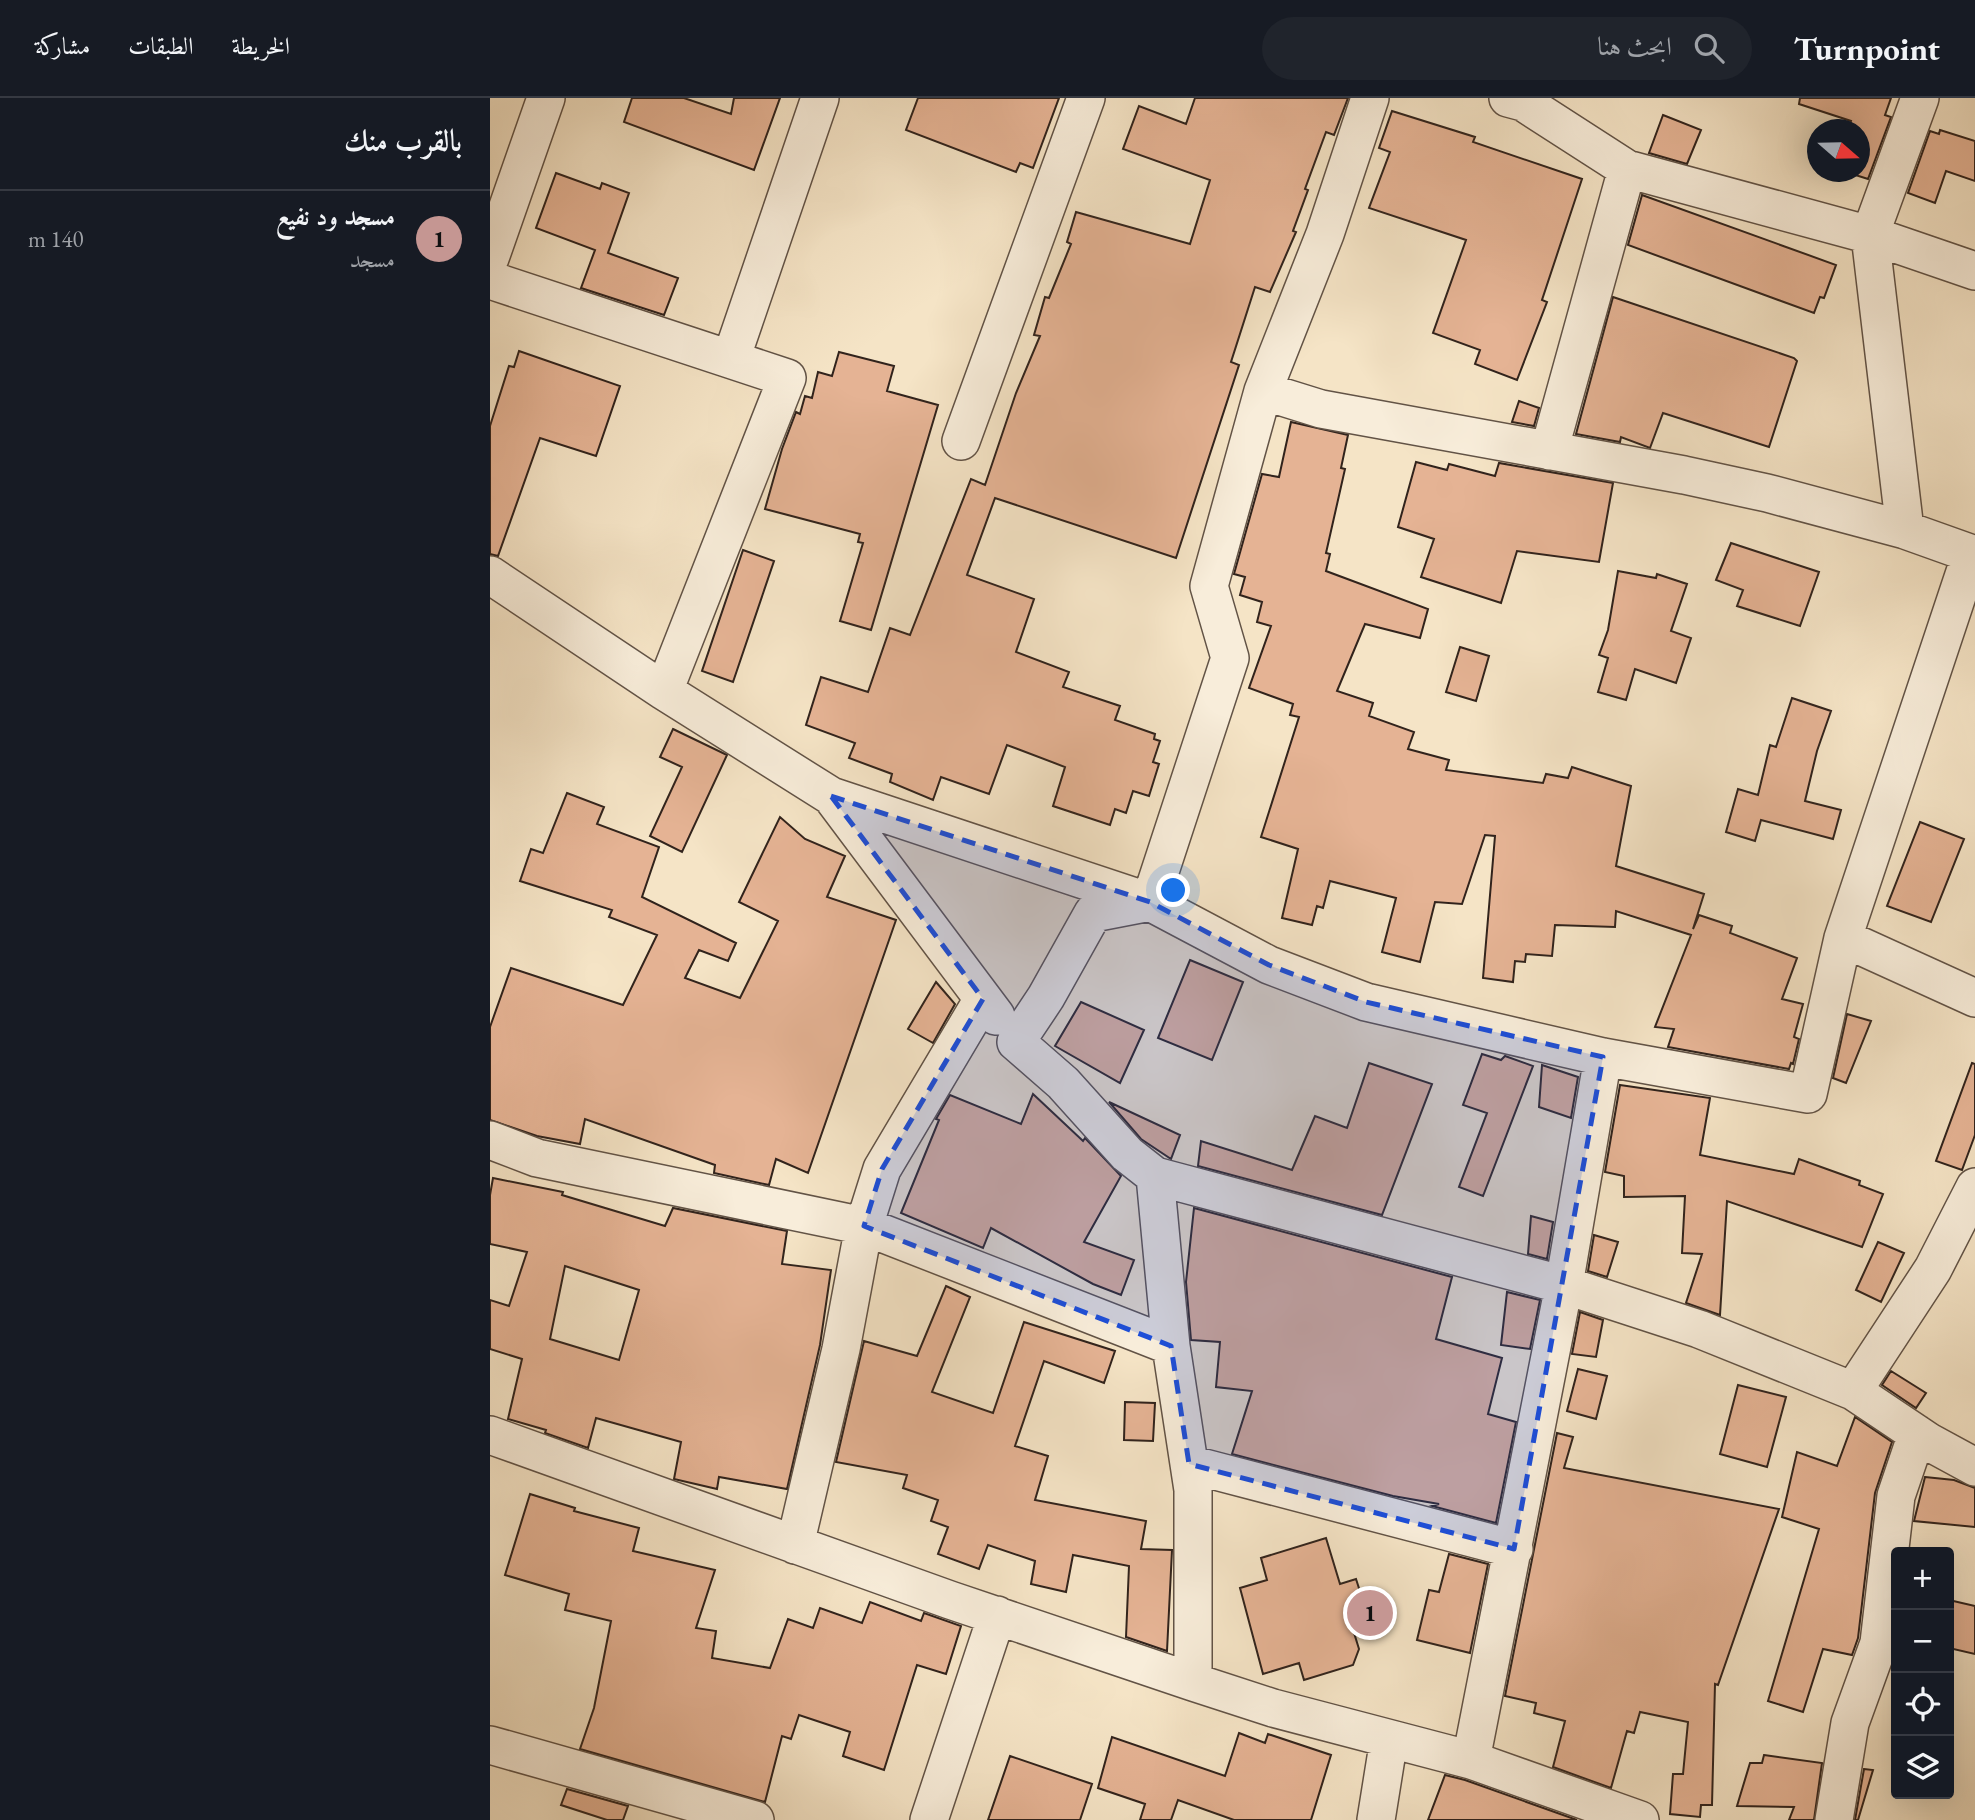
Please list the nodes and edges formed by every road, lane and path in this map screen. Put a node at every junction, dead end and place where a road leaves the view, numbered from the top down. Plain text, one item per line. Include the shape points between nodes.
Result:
1 (546, 98) edge
2 (820, 98) edge
3 (1086, 98) edge
4 (1370, 98) edge
5 (1920, 98) edge
6 (1518, 99) edge
7 (1627, 169) junction
8 (1870, 235) junction
9 (490, 258) edge
10 (1975, 271) edge
11 (490, 280) edge
12 (730, 359) junction
13 (1263, 391) junction
14 (961, 441) dead end
15 (1549, 451) junction
16 (1905, 530) junction
17 (1973, 555) edge
18 (490, 575) edge
19 (664, 691) junction
20 (831, 796) junction
21 (1150, 902) junction
22 (1843, 938) junction
23 (1975, 998) edge
24 (983, 999) junction
25 (1016, 1042) junction
26 (1603, 1057) junction
27 (490, 1140) edge
28 (1155, 1176) junction
29 (1975, 1187) edge
30 (864, 1226) junction
31 (1564, 1285) junction
32 (1171, 1346) junction
33 (1853, 1391) junction
34 (1917, 1434) junction
35 (490, 1435) edge
36 (1189, 1464) junction
37 (1975, 1468) edge
38 (795, 1545) junction
39 (1514, 1549) junction
40 (997, 1615) junction
41 (1193, 1682) junction
42 (1389, 1739) junction
43 (490, 1745) edge
44 (1471, 1760) junction
45 (755, 1820) edge
46 (929, 1820) edge
47 (1376, 1820) edge
48 (1640, 1820) edge
49 (1834, 1820) edge

1 - 9 street
2 - 12 street
3 - 14 street
4 - 13 street via 1325,234
5 - 8 street
6 - 7 street
7 - 8 street
7 - 15 street
8 - 10 street
8 - 16 street
11 - 12 street
12 - 19 street via 787,378
13 - 15 street via 1321,409
13 - 21 street via 1209,586 1230,659
15 - 16 street via 1768,493
16 - 17 street
17 - 22 street
18 - 19 street
19 - 20 street
20 - 21 street
20 - 24 street
21 - 25 street via 1093,913
21 - 26 street via 1269,965 1366,1002
22 - 23 street
22 - 26 street via 1808,1094
24 - 25 street
24 - 30 street via 882,1169
25 - 28 street via 1063,1083 1127,1154
26 - 31 street
27 - 30 street via 537,1158
28 - 31 street
28 - 32 street
29 - 33 street via 1933,1269
30 - 32 street
30 - 38 street via 841,1349
31 - 33 street via 1699,1329
31 - 39 street
32 - 36 street
33 - 34 street
34 - 37 street
34 - 49 street via 1896,1496 1879,1643 1850,1723
35 - 38 street
36 - 39 street
36 - 41 street via 1193,1490
38 - 40 street
39 - 44 street
40 - 41 street
40 - 46 street
41 - 42 street
42 - 44 street
42 - 47 street
43 - 45 street
44 - 48 street

